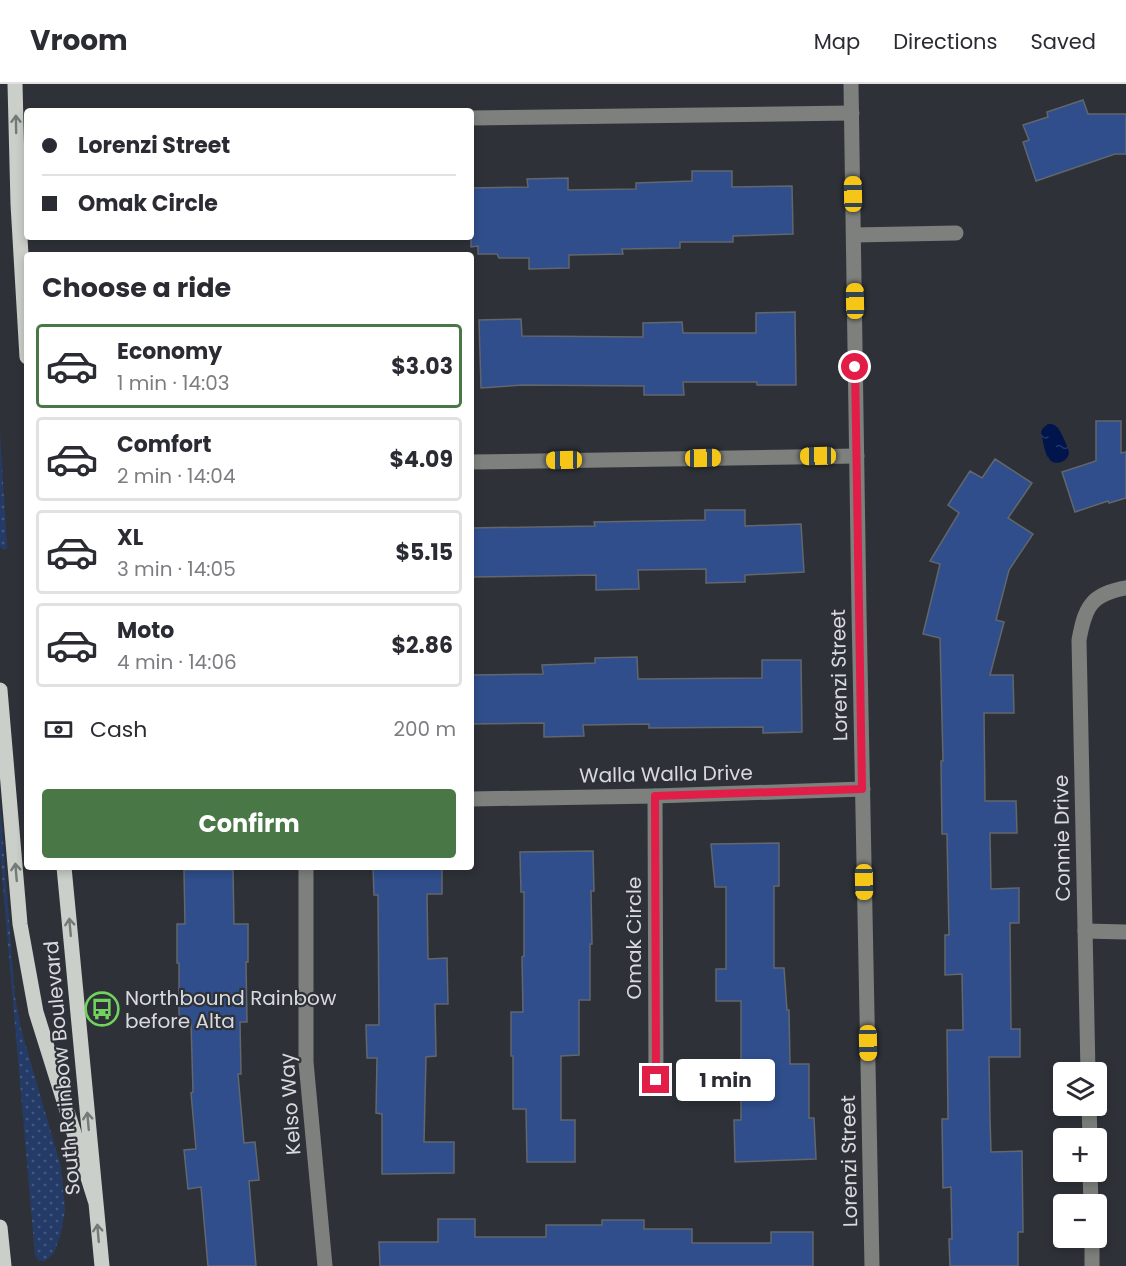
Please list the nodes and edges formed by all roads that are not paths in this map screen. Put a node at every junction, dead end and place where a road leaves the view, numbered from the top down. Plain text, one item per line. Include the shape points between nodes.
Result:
1 (15, 84) edge
2 (852, 84) edge
3 (852, 113) junction
4 (474, 118) edge
5 (956, 233) dead end
6 (854, 235) junction
7 (24, 306) edge
8 (856, 456) junction
9 (474, 462) edge
10 (1126, 588) edge
11 (0, 690) edge
12 (862, 789) junction
13 (655, 796) junction
14 (474, 799) edge
15 (64, 870) edge
16 (306, 870) edge
17 (1085, 931) junction
18 (1126, 932) edge
19 (1088, 1062) edge
20 (656, 1080) dead end
21 (95, 1200) junction
22 (0, 1227) edge
23 (1092, 1248) edge
24 (4, 1266) edge
25 (102, 1266) edge
26 (326, 1266) edge
27 (872, 1266) edge
28 (1092, 1266) edge

7 -> 1 main road
2 - 3 street, Lorenzi Street
3 - 4 street
3 - 6 street, Lorenzi Street
5 - 6 street
6 - 8 street, Lorenzi Street
8 - 9 street
8 - 12 street, Lorenzi Street
10 - 17 street, Connie Drive via 1106,593 1091,605 1079,640
21 -> 11 main road via 36,1012 20,924
12 - 13 street, Walla Walla Drive
12 - 27 street, Lorenzi Street
13 - 14 street, Walla Walla Drive
13 - 20 street, Omak Circle
21 -> 15 main road, South Rainbow Boulevard
16 - 26 street, Kelso Way via 306,1062
17 - 18 street
17 - 19 street, Connie Drive
25 -> 21 main road, South Rainbow Boulevard
22 - 24 main road
23 - 28 street

